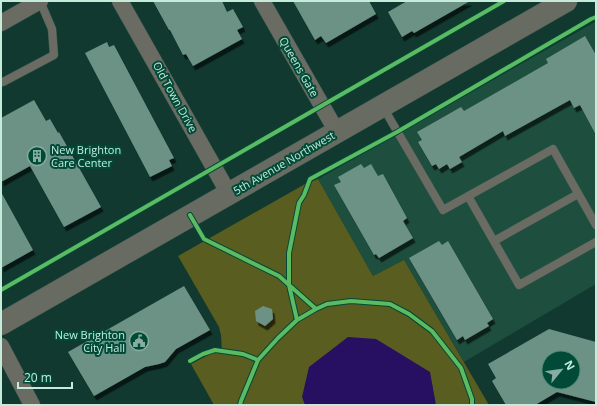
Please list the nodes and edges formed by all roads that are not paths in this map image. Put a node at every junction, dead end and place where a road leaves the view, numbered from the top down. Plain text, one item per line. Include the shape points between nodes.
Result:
1 (40, 1) edge
2 (120, 1) edge
3 (262, 1) edge
4 (566, 1) edge
5 (1, 23) edge
6 (1, 82) edge
7 (383, 106) junction
8 (337, 132) junction
9 (229, 194) junction
10 (578, 194) junction
11 (468, 196) junction
12 (596, 225) edge
13 (494, 241) junction
14 (596, 242) edge
15 (1, 324) edge
16 (1, 346) edge
17 (32, 405) edge

1 - 5 street
1 - 6 lane via 52,29 54,55
2 - 9 street, Old Town Drive
3 - 8 street, Queens Gate
4 - 7 street, 5th Avenue Northwest
7 - 8 street, 5th Avenue Northwest
7 - 11 lane via 443,210
8 - 9 street, 5th Avenue Northwest
9 - 15 street, 5th Avenue Northwest
10 - 11 lane via 553,149
10 - 12 lane
10 - 13 lane
11 - 13 lane
13 - 14 lane via 519,285
16 - 17 street

